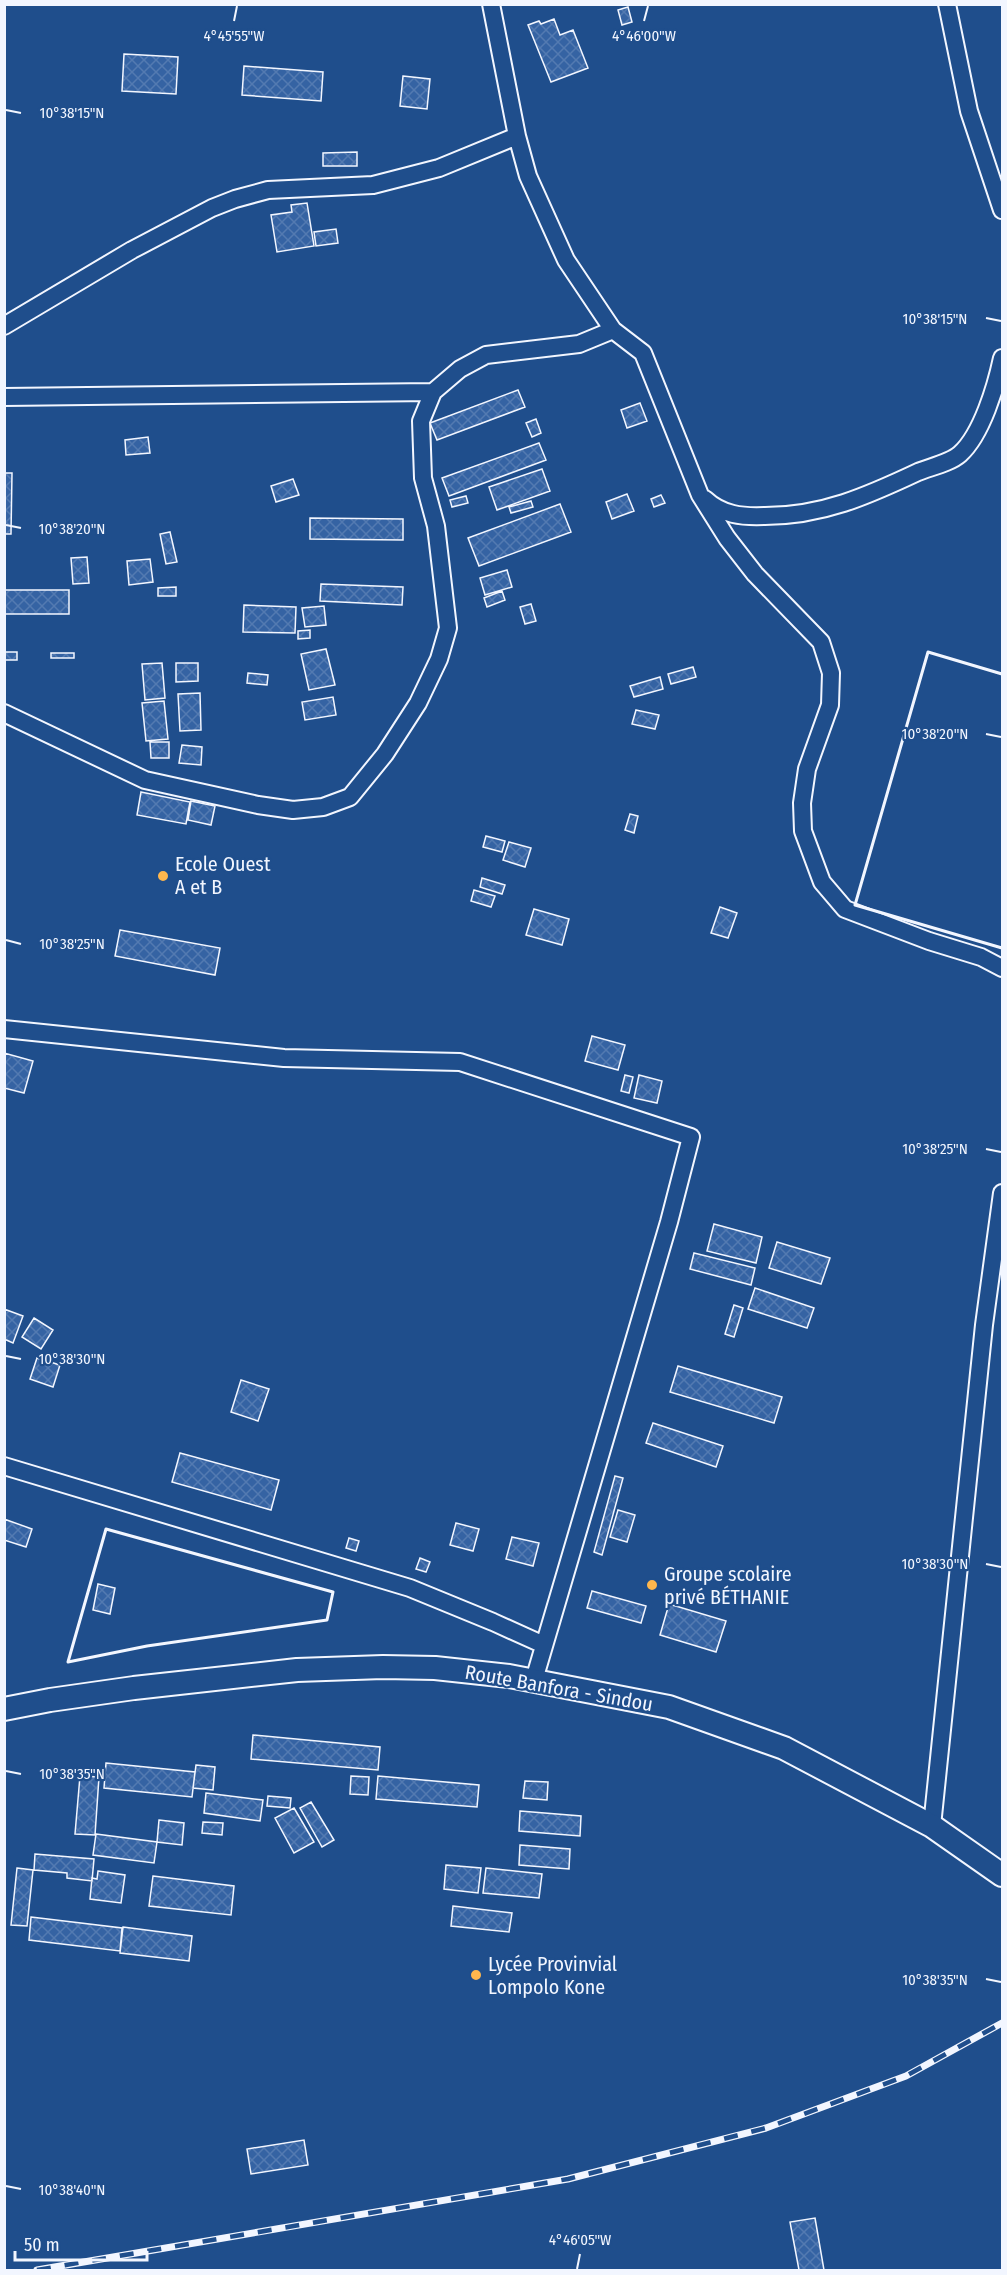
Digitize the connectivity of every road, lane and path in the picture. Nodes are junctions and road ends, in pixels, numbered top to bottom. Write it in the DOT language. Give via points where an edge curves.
graph roads {
  1 [pos="491,4"];
  2 [pos="948,4"];
  3 [pos="517,136"];
  4 [pos="1002,210"];
  5 [pos="4,326"];
  6 [pos="613,330"];
  7 [pos="1002,358"];
  8 [pos="433,392"];
  9 [pos="4,397"];
  10 [pos="700,495"];
  11 [pos="4,713"];
  12 [pos="1002,968"];
  13 [pos="4,1029"];
  14 [pos="1002,1193"];
  15 [pos="4,1466"];
  16 [pos="544,1645"];
  17 [pos="534,1680"];
  18 [pos="4,1709"];
  19 [pos="932,1826"];
  20 [pos="1002,1875"];
  1 -- 3 [label="street"];
  2 -- 4 [label="street" via="969,111"];
  3 -- 5 [label="street" via="439,168 373,185 268,190 235,199 132,250"];
  3 -- 6 [label="street" via="528,176 566,260"];
  6 -- 8 [label="street" via="579,344 486,355 460,369"];
  6 -- 10 [label="street" via="643,353"];
  7 -- 10 [label="street" via="981,419 959,455 827,510 791,516 745,516 716,509"];
  8 -- 9 [label="street"];
  8 -- 11 [label="street" via="421,422 423,478 436,526 448,628 439,659 418,703 386,754 350,797 323,807 293,810 146,780"];
  10 -- 12 [label="street" via="755,574 821,642 831,673 830,705 807,769 801,803 804,831 822,882 844,909"];
  13 -- 16 [label="street" via="284,1058 460,1062 691,1137"];
  14 -- 19 [label="street" via="983,1337"];
  15 -- 16 [label="street" via="410,1588"];
  16 -- 17 [label="street"];
  17 -- 18 [label="main road, Route Banfora - Sindou" via="435,1668 297,1670 123,1690"];
  17 -- 19 [label="main road, Route Banfora - Sindou" via="669,1707 774,1744"];
  19 -- 20 [label="main road, Route Banfora - Sindou"];
}
